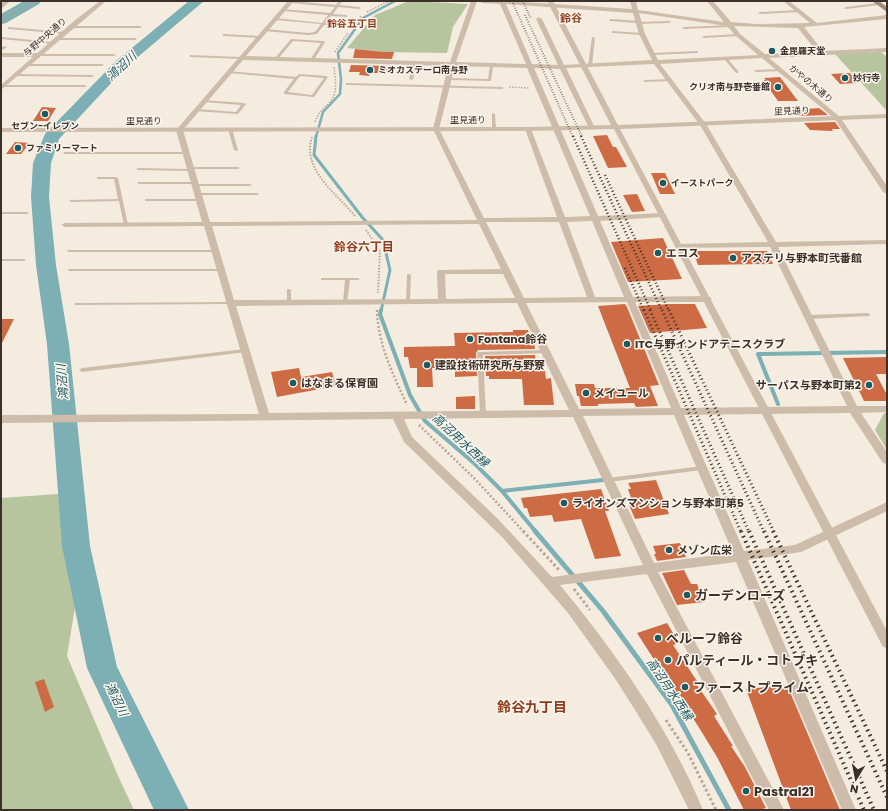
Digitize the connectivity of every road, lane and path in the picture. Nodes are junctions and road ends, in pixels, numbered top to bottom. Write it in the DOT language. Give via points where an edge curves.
graph roads {
  1 [pos="7,1"];
  2 [pos="32,1"];
  3 [pos="39,1"];
  4 [pos="103,1"];
  5 [pos="290,1"];
  6 [pos="341,1"];
  7 [pos="474,1"];
  8 [pos="482,1"];
  9 [pos="633,1"];
  10 [pos="710,1"];
  11 [pos="786,1"];
  12 [pos="502,2"];
  13 [pos="877,2"];
  14 [pos="551,3"];
  15 [pos="337,6"];
  16 [pos="1,7"];
  17 [pos="358,8"];
  18 [pos="846,8"];
  19 [pos="282,10"];
  20 [pos="887,10"];
  21 [pos="635,11"];
  22 [pos="799,11"];
  23 [pos="760,13"];
  24 [pos="330,14"];
  25 [pos="346,16"];
  26 [pos="1,18"];
  27 [pos="887,18"];
  28 [pos="275,19"];
  29 [pos="539,19"];
  30 [pos="611,20"];
  31 [pos="669,22"];
  32 [pos="1,23"];
  33 [pos="323,23"];
  34 [pos="638,23"];
  35 [pos="729,25"];
  36 [pos="816,25"];
  37 [pos="348,26"];
  38 [pos="800,26"];
  39 [pos="71,27"];
  40 [pos="140,27"];
  41 [pos="9,28"];
  42 [pos="684,28"];
  43 [pos="265,30"];
  44 [pos="613,32"];
  45 [pos="64,33"];
  46 [pos="642,34"];
  47 [pos="224,35"];
  48 [pos="738,35"];
  49 [pos="259,37"];
  50 [pos="704,37"];
  51 [pos="1,38"];
  52 [pos="593,38"];
  53 [pos="135,39"];
  54 [pos="54,41"];
  55 [pos="884,50"];
  56 [pos="697,52"];
  57 [pos="652,54"];
  58 [pos="822,54"];
  59 [pos="1,55"];
  60 [pos="38,55"];
  61 [pos="114,55"];
  62 [pos="191,56"];
  63 [pos="887,56"];
  64 [pos="765,57"];
  65 [pos="241,58"];
  66 [pos="276,59"];
  67 [pos="726,59"];
  68 [pos="312,60"];
  69 [pos="336,61"];
  70 [pos="656,62"];
  71 [pos="415,63"];
  72 [pos="452,64"];
  73 [pos="102,65"];
  74 [pos="26,66"];
  75 [pos="491,66"];
  76 [pos="586,66"];
  77 [pos="529,67"];
  78 [pos="562,67"];
  79 [pos="781,70"];
  80 [pos="756,71"];
  81 [pos="229,72"];
  82 [pos="737,72"];
  83 [pos="15,75"];
  84 [pos="92,76"];
  85 [pos="296,78"];
  86 [pos="411,79"];
  87 [pos="449,79"];
  88 [pos="670,80"];
  89 [pos="645,81"];
  90 [pos="347,84"];
  91 [pos="86,86"];
  92 [pos="2,87"];
  93 [pos="447,87"];
  94 [pos="502,88"];
  95 [pos="538,88"];
  96 [pos="204,101"];
  97 [pos="196,110"];
  98 [pos="493,114"];
  99 [pos="886,117"];
  100 [pos="838,118"];
  101 [pos="703,124"];
  102 [pos="615,127"];
  103 [pos="555,128"];
  104 [pos="592,128"];
  105 [pos="230,129"];
  106 [pos="314,129"];
  107 [pos="436,129"];
  108 [pos="494,129"];
  109 [pos="528,129"];
  110 [pos="1,130"];
  111 [pos="179,130"];
  112 [pos="236,150"];
  113 [pos="66,153"];
  114 [pos="185,153"];
  115 [pos="238,168"];
  116 [pos="190,169"];
  117 [pos="138,170"];
  118 [pos="98,178"];
  119 [pos="139,183"];
  120 [pos="195,184"];
  121 [pos="250,185"];
  122 [pos="887,192"];
  123 [pos="257,194"];
  124 [pos="199,197"];
  125 [pos="120,200"];
  126 [pos="147,200"];
  127 [pos="71,201"];
  128 [pos="1,213"];
  129 [pos="27,213"];
  130 [pos="663,215"];
  131 [pos="562,218"];
  132 [pos="595,218"];
  133 [pos="482,221"];
  134 [pos="360,223"];
  135 [pos="207,224"];
  136 [pos="65,225"];
  137 [pos="126,225"];
  138 [pos="887,242"];
  139 [pos="773,244"];
  140 [pos="678,246"];
  141 [pos="69,251"];
  142 [pos="215,251"];
  143 [pos="1,260"];
  144 [pos="24,260"];
  145 [pos="70,270"];
  146 [pos="221,270"];
  147 [pos="506,271"];
  148 [pos="409,275"];
  149 [pos="323,279"];
  150 [pos="348,279"];
  151 [pos="358,279"];
  152 [pos="289,290"];
  153 [pos="708,299"];
  154 [pos="521,300"];
  155 [pos="592,300"];
  156 [pos="630,300"];
  157 [pos="382,301"];
  158 [pos="408,301"];
  159 [pos="442,301"];
  160 [pos="230,302"];
  161 [pos="289,302"];
  162 [pos="345,302"];
  163 [pos="76,304"];
  164 [pos="868,315"];
  165 [pos="808,317"];
  166 [pos="245,352"];
  167 [pos="546,352"];
  168 [pos="82,370"];
  169 [pos="887,408"];
  170 [pos="766,409"];
  171 [pos="853,409"];
  172 [pos="678,411"];
  173 [pos="576,413"];
  174 [pos="483,414"];
  175 [pos="398,415"];
  176 [pos="414,415"];
  177 [pos="265,417"];
  178 [pos="1,419"];
  179 [pos="887,460"];
  180 [pos="702,468"];
  181 [pos="608,480"];
  182 [pos="887,506"];
  183 [pos="828,533"];
  184 [pos="740,556"];
  185 [pos="650,568"];
  186 [pos="548,582"];
  187 [pos="887,643"];
  188 [pos="696,810"];
  189 [pos="777,810"];
  190 [pos="849,810"];
  1 -- 16 [label="street"];
  2 -- 26 [label="path"];
  3 -- 32 [label="path"];
  4 -- 39 [label="street, 与野中央通り"];
  5 -- 15 [label="lane"];
  5 -- 19 [label="street"];
  6 -- 15 [label="lane"];
  7 -- 72 [label="street"];
  8 -- 12 [label="street"];
  9 -- 21 [label="street"];
  10 -- 35 [label="street, かやの木通り"];
  11 -- 22 [label="street"];
  12 -- 14 [label="street"];
  12 -- 77 [label="street"];
  13 -- 18 [label="lane"];
  13 -- 20 [label="main road"];
  14 -- 21 [label="street"];
  14 -- 76 [label="street"];
  15 -- 17 [label="lane"];
  15 -- 24 [label="lane"];
  19 -- 24 [label="lane"];
  19 -- 28 [label="street"];
  21 -- 34 [label="street"];
  21 -- 35 [label="street"];
  22 -- 23 [label="lane"];
  22 -- 36 [label="street"];
  24 -- 25 [label="lane"];
  24 -- 33 [label="lane"];
  27 -- 36 [label="street"];
  28 -- 33 [label="lane"];
  28 -- 43 [label="street"];
  29 -- 78 [label="street"];
  30 -- 34 [label="lane"];
  31 -- 34 [label="lane"];
  33 -- 37 [label="lane"];
  33 -- 43 [label="lane" via="316,33 308,34"];
  34 -- 46 [label="street"];
  35 -- 38 [label="street"];
  35 -- 42 [label="lane"];
  35 -- 48 [label="street, かやの木通り"];
  36 -- 38 [label="street"];
  38 -- 58 [label="street"];
  39 -- 40 [label="lane"];
  39 -- 45 [label="street, 与野中央通り"];
  41 -- 45 [label="lane"];
  43 -- 49 [label="street"];
  44 -- 46 [label="lane"];
  45 -- 54 [label="street, 与野中央通り"];
  46 -- 57 [label="street"];
  47 -- 49 [label="lane"];
  48 -- 50 [label="lane"];
  48 -- 64 [label="street, かやの木通り"];
  49 -- 65 [label="street"];
  51 -- 54 [label="lane"];
  52 -- 76 [label="lane"];
  53 -- 54 [label="lane"];
  54 -- 60 [label="street, 与野中央通り"];
  55 -- 58 [label="street"];
  55 -- 63 [label="street"];
  56 -- 57 [label="lane"];
  57 -- 70 [label="street"];
  58 -- 64 [label="street"];
  59 -- 60 [label="street"];
  60 -- 61 [label="lane"];
  60 -- 74 [label="street, 与野中央通り"];
  62 -- 65 [label="lane"];
  64 -- 67 [label="street"];
  64 -- 79 [label="street, かやの木通り"];
  65 -- 66 [label="street"];
  65 -- 81 [label="street"];
  66 -- 68 [label="street"];
  66 -- 68 [label="lane" via="292,40 323,42"];
  67 -- 70 [label="street"];
  67 -- 82 [label="lane"];
  68 -- 69 [label="street"];
  69 -- 71 [label="street"];
  69 -- 106 [label="path" via="336,90 332,100 318,112"];
  70 -- 76 [label="street"];
  70 -- 88 [label="street"];
  71 -- 72 [label="street"];
  71 -- 86 [label="lane"];
  72 -- 75 [label="street"];
  72 -- 87 [label="street"];
  73 -- 74 [label="lane"];
  74 -- 83 [label="street, 与野中央通り"];
  75 -- 77 [label="street"];
  75 -- 87 [label="lane" via="490,80"];
  76 -- 78 [label="street"];
  76 -- 102 [label="street"];
  77 -- 78 [label="street"];
  77 -- 95 [label="street"];
  78 -- 104 [label="street"];
  79 -- 80 [label="lane"];
  79 -- 100 [label="street, かやの木通り"];
  81 -- 85 [label="lane"];
  81 -- 96 [label="street"];
  83 -- 84 [label="lane"];
  83 -- 92 [label="street, 与野中央通り"];
  85 -- 85 [label="lane" via="299,75 326,77 313,96 285,93"];
  87 -- 93 [label="street"];
  88 -- 89 [label="lane"];
  88 -- 101 [label="street"];
  90 -- 93 [label="lane"];
  91 -- 92 [label="lane"];
  93 -- 94 [label="lane"];
  93 -- 107 [label="street"];
  94 -- 95 [label="path"];
  95 -- 103 [label="street"];
  96 -- 97 [label="street"];
  96 -- 97 [label="lane" via="244,104 237,114"];
  97 -- 111 [label="street"];
  98 -- 108 [label="lane"];
  99 -- 100 [label="street, 里見通り"];
  100 -- 101 [label="street, 里見通り"];
  100 -- 122 [label="street, かやの木通り"];
  101 -- 102 [label="street, 里見通り"];
  101 -- 139 [label="street"];
  102 -- 104 [label="street, 里見通り"];
  102 -- 130 [label="street"];
  103 -- 104 [label="street, 里見通り"];
  103 -- 109 [label="street, 里見通り"];
  103 -- 132 [label="street"];
  105 -- 106 [label="street, 里見通り"];
  105 -- 111 [label="street, 里見通り"];
  105 -- 112 [label="lane"];
  106 -- 107 [label="street, 里見通り"];
  106 -- 134 [label="path" via="308,148 316,170 323,182"];
  107 -- 108 [label="street, 里見通り"];
  107 -- 133 [label="street"];
  108 -- 109 [label="street, 里見通り"];
  109 -- 131 [label="street"];
  110 -- 111 [label="street, 里見通り"];
  111 -- 114 [label="street"];
  113 -- 114 [label="lane"];
  114 -- 116 [label="street"];
  115 -- 116 [label="lane"];
  116 -- 117 [label="lane"];
  116 -- 120 [label="street"];
  118 -- 125 [label="lane" via="116,178"];
  119 -- 120 [label="lane"];
  120 -- 121 [label="lane"];
  120 -- 124 [label="street"];
  123 -- 124 [label="lane"];
  124 -- 126 [label="lane"];
  124 -- 135 [label="street"];
  125 -- 127 [label="lane"];
  125 -- 137 [label="lane"];
  128 -- 129 [label="lane"];
  130 -- 132 [label="street"];
  130 -- 140 [label="street"];
  131 -- 132 [label="street"];
  131 -- 133 [label="street"];
  131 -- 155 [label="street"];
  132 -- 156 [label="street"];
  133 -- 134 [label="street"];
  133 -- 147 [label="street"];
  134 -- 135 [label="street"];
  134 -- 157 [label="path" via="380,251"];
  135 -- 137 [label="street"];
  135 -- 142 [label="street"];
  136 -- 137 [label="street"];
  138 -- 139 [label="street"];
  139 -- 140 [label="street"];
  139 -- 165 [label="street"];
  140 -- 153 [label="street"];
  141 -- 142 [label="lane"];
  142 -- 146 [label="street"];
  143 -- 144 [label="lane"];
  145 -- 146 [label="lane"];
  146 -- 160 [label="street"];
  147 -- 154 [label="street"];
  147 -- 159 [label="street" via="441,272"];
  148 -- 158 [label="lane"];
  149 -- 150 [label="lane"];
  150 -- 151 [label="lane"];
  150 -- 162 [label="lane"];
  152 -- 161 [label="lane"];
  153 -- 156 [label="street"];
  153 -- 170 [label="street"];
  154 -- 155 [label="street"];
  154 -- 159 [label="street"];
  154 -- 167 [label="street"];
  155 -- 156 [label="street"];
  156 -- 172 [label="street"];
  157 -- 158 [label="street"];
  157 -- 162 [label="street"];
  157 -- 176 [label="path" via="378,331 383,348"];
  158 -- 159 [label="street"];
  160 -- 161 [label="street"];
  160 -- 163 [label="lane"];
  160 -- 166 [label="street"];
  161 -- 162 [label="street"];
  164 -- 165 [label="lane"];
  165 -- 171 [label="street"];
  166 -- 168 [label="lane"];
  166 -- 177 [label="street"];
  167 -- 173 [label="street"];
  167 -- 174 [label="lane" via="480,353"];
  169 -- 171 [label="street"];
  170 -- 171 [label="street"];
  170 -- 172 [label="street"];
  170 -- 183 [label="street"];
  171 -- 179 [label="street"];
  172 -- 173 [label="street"];
  172 -- 180 [label="street"];
  173 -- 174 [label="street"];
  173 -- 181 [label="street"];
  174 -- 176 [label="street"];
  175 -- 176 [label="street"];
  175 -- 177 [label="street"];
  175 -- 186 [label="street" via="408,439 520,548"];
  177 -- 178 [label="street"];
  180 -- 181 [label="lane"];
  180 -- 184 [label="street"];
  181 -- 185 [label="street"];
  182 -- 183 [label="street"];
  183 -- 184 [label="street" via="797,549"];
  183 -- 187 [label="street"];
  184 -- 185 [label="street"];
  184 -- 190 [label="street"];
  185 -- 186 [label="street"];
  185 -- 189 [label="street"];
  186 -- 188 [label="street" via="614,666 640,706 663,743"];
}
